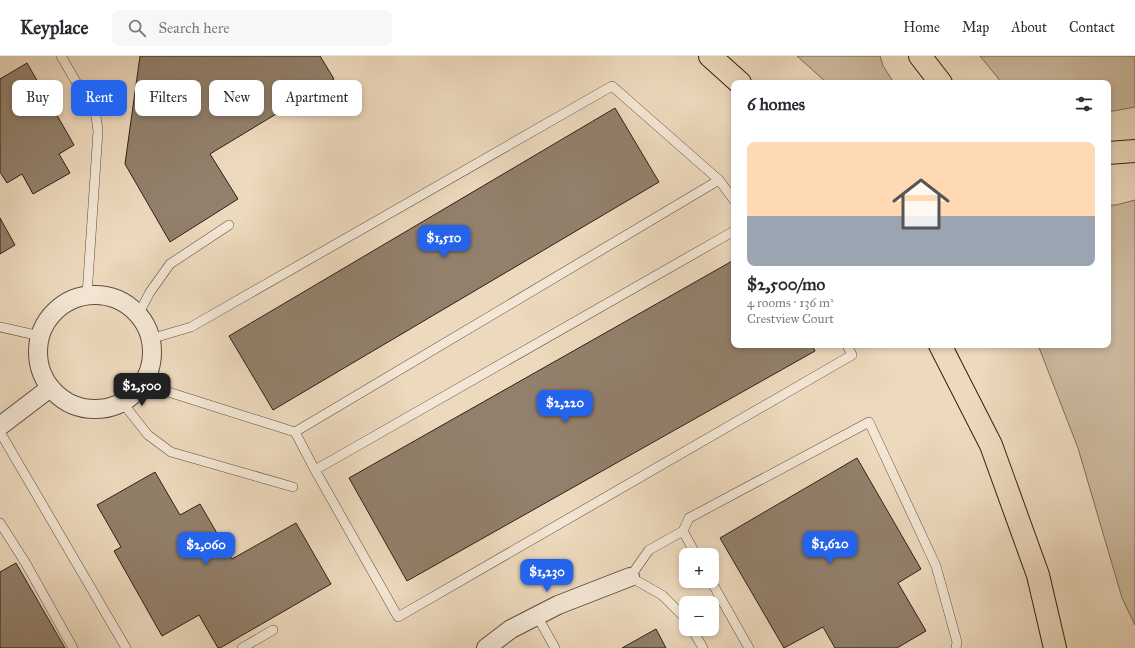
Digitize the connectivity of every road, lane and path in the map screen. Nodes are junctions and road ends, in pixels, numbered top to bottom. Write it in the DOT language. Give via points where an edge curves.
graph roads {
  1 [pos="62,56"];
  2 [pos="710,56"];
  3 [pos="920,56"];
  4 [pos="737,80"];
  5 [pos="939,80"];
  6 [pos="1135,151"];
  7 [pos="1111,153"];
  8 [pos="719,180"];
  9 [pos="731,196"];
  10 [pos="229,224"];
  11 [pos="731,233"];
  12 [pos="87,295"];
  13 [pos="138,315"];
  14 [pos="0,327"];
  15 [pos="40,336"];
  16 [pos="150,339"];
  17 [pos="848,348"];
  18 [pos="942,348"];
  19 [pos="143,384"];
  20 [pos="50,388"];
  21 [pos="122,402"];
  22 [pos="0,426"];
  23 [pos="0,432"];
  24 [pos="295,432"];
  25 [pos="315,470"];
  26 [pos="293,487"];
  27 [pos="0,523"];
  28 [pos="683,531"];
  29 [pos="692,548"];
  30 [pos="630,577"];
  31 [pos="715,588"];
  32 [pos="679,612"];
  33 [pos="536,616"];
  34 [pos="273,630"];
  35 [pos="696,636"];
  36 [pos="73,648"];
  37 [pos="126,648"];
  38 [pos="242,648"];
  39 [pos="486,648"];
  40 [pos="555,648"];
  41 [pos="703,648"];
  42 [pos="749,648"];
  43 [pos="956,648"];
  44 [pos="1055,648"];
  1 -- 12 [label="lane" via="96,116 98,131"];
  2 -- 4 [label="highway"];
  3 -- 5 [label="highway"];
  6 -- 7 [label="highway"];
  8 -- 9 [label="lane"];
  8 -- 16 [label="lane" via="612,86 191,327"];
  8 -- 24 [label="lane"];
  10 -- 13 [label="lane" via="170,264 150,292"];
  11 -- 25 [label="lane"];
  12 -- 13 [label="street" via="106,296 124,303"];
  12 -- 15 [label="street" via="58,308 47,321"];
  13 -- 16 [label="street" via="146,326"];
  14 -- 15 [label="lane"];
  15 -- 20 [label="street" via="38,354 41,372"];
  16 -- 19 [label="street" via="152,356"];
  17 -- 25 [label="lane" via="852,355 398,617"];
  18 -- 44 [label="highway" via="991,445 1038,575"];
  19 -- 21 [label="street"];
  19 -- 24 [label="lane"];
  20 -- 21 [label="street" via="65,401 84,408 104,409"];
  20 -- 22 [label="street"];
  21 -- 26 [label="lane" via="148,435 171,452"];
  23 -- 37 [label="lane"];
  24 -- 25 [label="lane"];
  27 -- 36 [label="lane"];
  28 -- 29 [label="lane"];
  28 -- 30 [label="lane" via="649,550"];
  28 -- 43 [label="lane" via="689,518 869,422 936,566 957,642"];
  30 -- 32 [label="lane" via="662,595"];
  30 -- 33 [label="street"];
  31 -- 42 [label="lane"];
  33 -- 39 [label="street" via="511,629"];
  33 -- 40 [label="lane"];
  34 -- 38 [label="lane"];
  35 -- 41 [label="lane"];
}
